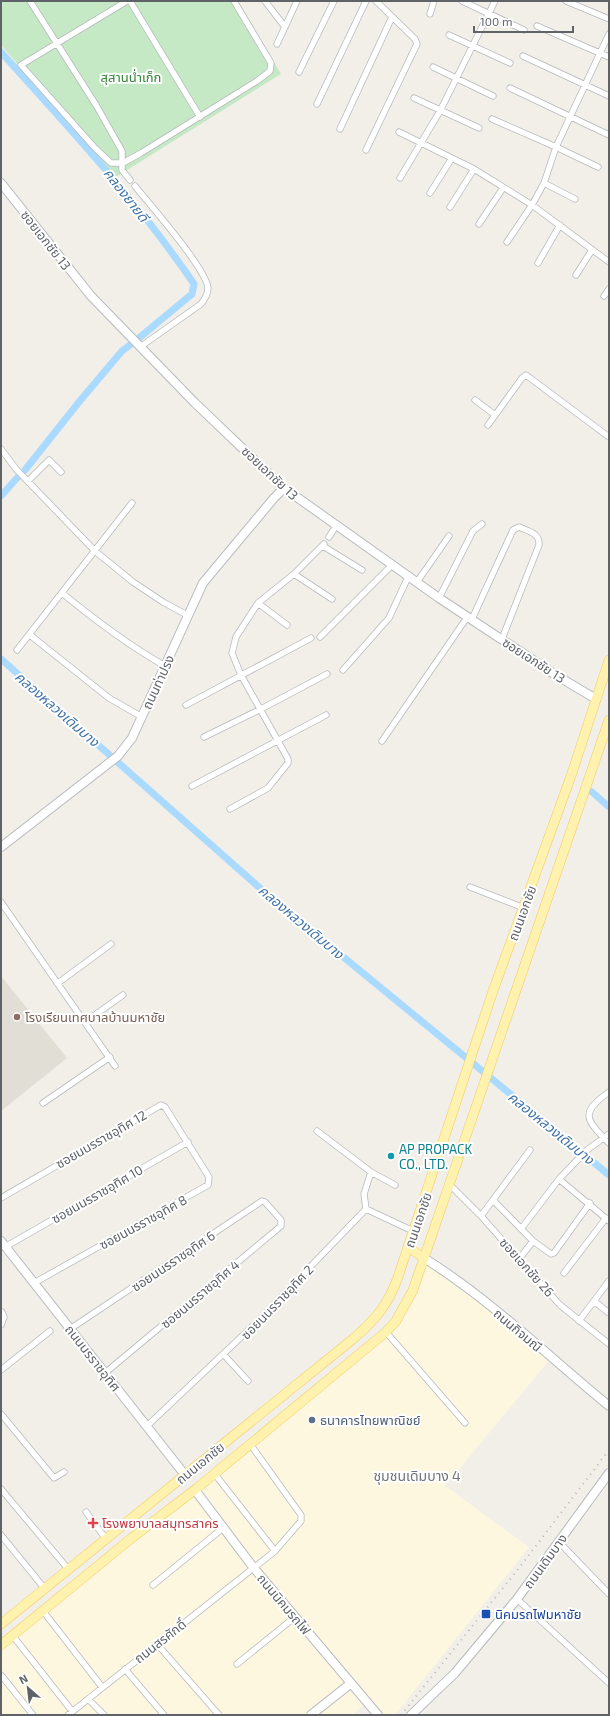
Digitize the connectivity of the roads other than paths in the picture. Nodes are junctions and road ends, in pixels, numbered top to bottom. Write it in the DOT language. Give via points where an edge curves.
graph roads {
  1 [pos="30,1"];
  2 [pos="129,1"];
  3 [pos="234,1"];
  4 [pos="265,1"];
  5 [pos="297,1"];
  6 [pos="334,1"];
  7 [pos="366,1"];
  8 [pos="434,1"];
  9 [pos="462,1"];
  10 [pos="495,1"];
  11 [pos="566,1"];
  12 [pos="380,2"];
  13 [pos="489,13"];
  14 [pos="430,14"];
  15 [pos="392,17"];
  16 [pos="609,19"];
  17 [pos="537,26"];
  18 [pos="285,27"];
  19 [pos="524,30"];
  20 [pos="609,34"];
  21 [pos="449,35"];
  22 [pos="56,44"];
  23 [pos="277,44"];
  24 [pos="474,45"];
  25 [pos="600,53"];
  26 [pos="523,56"];
  27 [pos="609,58"];
  28 [pos="510,63"];
  29 [pos="433,67"];
  30 [pos="299,72"];
  31 [pos="455,78"];
  32 [pos="586,84"];
  33 [pos="510,88"];
  34 [pos="493,96"];
  35 [pos="609,96"];
  36 [pos="414,98"];
  37 [pos="317,104"];
  38 [pos="440,110"];
  39 [pos="571,116"];
  40 [pos="200,117"];
  41 [pos="492,119"];
  42 [pos="479,128"];
  43 [pos="340,129"];
  44 [pos="399,132"];
  45 [pos="609,135"];
  46 [pos="422,143"];
  47 [pos="556,147"];
  48 [pos="366,150"];
  49 [pos="452,158"];
  50 [pos="123,163"];
  51 [pos="598,167"];
  52 [pos="474,169"];
  53 [pos="400,178"];
  54 [pos="130,180"];
  55 [pos="1,183"];
  56 [pos="544,183"];
  57 [pos="135,186"];
  58 [pos="503,188"];
  59 [pos="430,193"];
  60 [pos="574,199"];
  61 [pos="532,205"];
  62 [pos="450,207"];
  63 [pos="479,224"];
  64 [pos="560,225"];
  65 [pos="507,242"];
  66 [pos="592,250"];
  67 [pos="609,262"];
  68 [pos="538,263"];
  69 [pos="576,275"];
  70 [pos="609,288"];
  71 [pos="604,296"];
  72 [pos="140,347"];
  73 [pos="475,400"];
  74 [pos="495,415"];
  75 [pos="488,425"];
  76 [pos="609,437"];
  77 [pos="1,449"];
  78 [pos="62,472"];
  79 [pos="28,481"];
  80 [pos="284,488"];
  81 [pos="132,503"];
  82 [pos="482,524"];
  83 [pos="336,526"];
  84 [pos="449,536"];
  85 [pos="329,538"];
  86 [pos="95,551"];
  87 [pos="392,565"];
  88 [pos="362,570"];
  89 [pos="294,574"];
  90 [pos="409,575"];
  91 [pos="417,582"];
  92 [pos="62,593"];
  93 [pos="439,598"];
  94 [pos="332,599"];
  95 [pos="258,603"];
  96 [pos="189,616"];
  97 [pos="470,618"];
  98 [pos="287,624"];
  99 [pos="30,635"];
  100 [pos="320,637"];
  101 [pos="312,638"];
  102 [pos="502,639"];
  103 [pos="17,650"];
  104 [pos="609,660"];
  105 [pos="165,666"];
  106 [pos="343,670"];
  107 [pos="328,674"];
  108 [pos="241,675"];
  109 [pos="596,699"];
  110 [pos="186,705"];
  111 [pos="261,710"];
  112 [pos="326,716"];
  113 [pos="142,717"];
  114 [pos="609,720"];
  115 [pos="204,736"];
  116 [pos="277,741"];
  117 [pos="382,741"];
  118 [pos="192,786"];
  119 [pos="230,808"];
  120 [pos="1,847"];
  121 [pos="470,887"];
  122 [pos="1,902"];
  123 [pos="524,908"];
  124 [pos="111,944"];
  125 [pos="58,983"];
  126 [pos="123,995"];
  127 [pos="85,1022"];
  128 [pos="110,1057"];
  129 [pos="115,1066"];
  130 [pos="609,1092"];
  131 [pos="43,1103"];
  132 [pos="317,1131"];
  133 [pos="607,1136"];
  134 [pos="188,1142"];
  135 [pos="609,1143"];
  136 [pos="530,1150"];
  137 [pos="371,1172"];
  138 [pos="559,1179"];
  139 [pos="395,1185"];
  140 [pos="450,1185"];
  141 [pos="1,1198"];
  142 [pos="493,1200"];
  143 [pos="590,1203"];
  144 [pos="366,1209"];
  145 [pos="273,1211"];
  146 [pos="481,1216"];
  147 [pos="607,1220"];
  148 [pos="521,1229"];
  149 [pos="413,1231"];
  150 [pos="533,1241"];
  151 [pos="3,1244"];
  152 [pos="408,1247"];
  153 [pos="424,1258"];
  154 [pos="519,1259"];
  155 [pos="564,1273"];
  156 [pos="609,1280"];
  157 [pos="34,1283"];
  158 [pos="594,1301"];
  159 [pos="2,1312"];
  160 [pos="609,1313"];
  161 [pos="579,1322"];
  162 [pos="1,1325"];
  163 [pos="70,1329"];
  164 [pos="50,1331"];
  165 [pos="386,1332"];
  166 [pos="609,1344"];
  167 [pos="224,1355"];
  168 [pos="1,1370"];
  169 [pos="105,1373"];
  170 [pos="248,1381"];
  171 [pos="609,1406"];
  172 [pos="1,1414"];
  173 [pos="465,1423"];
  174 [pos="147,1426"];
  175 [pos="250,1444"];
  176 [pos="64,1472"];
  177 [pos="214,1473"];
  178 [pos="609,1473"];
  179 [pos="185,1475"];
  180 [pos="1,1489"];
  181 [pos="196,1489"];
  182 [pos="86,1512"];
  183 [pos="223,1528"];
  184 [pos="1,1535"];
  185 [pos="106,1539"];
  186 [pos="559,1542"];
  187 [pos="275,1551"];
  188 [pos="253,1567"];
  189 [pos="69,1570"];
  190 [pos="153,1586"];
  191 [pos="45,1589"];
  192 [pos="609,1594"];
  193 [pos="517,1599"];
  194 [pos="43,1611"];
  195 [pos="295,1617"];
  196 [pos="1,1624"];
  197 [pos="13,1636"];
  198 [pos="157,1644"];
  199 [pos="1,1645"];
  200 [pos="237,1664"];
  201 [pos="125,1669"];
  202 [pos="1,1675"];
  203 [pos="609,1683"];
  204 [pos="350,1684"];
  205 [pos="102,1688"];
  206 [pos="88,1699"];
  207 [pos="70,1713"];
  208 [pos="32,1715"];
  209 [pos="104,1715"];
  210 [pos="164,1715"];
  211 [pos="219,1715"];
  212 [pos="311,1715"];
  213 [pos="378,1715"];
  214 [pos="411,1715"];
  1 -- 22 [label="street"];
  2 -- 22 [label="street"];
  2 -- 40 [label="street"];
  3 -- 40 [label="street" via="271,63 270,71"];
  4 -- 18 [label="street"];
  5 -- 18 [label="street"];
  6 -- 30 [label="street"];
  7 -- 37 [label="street"];
  8 -- 14 [label="street"];
  9 -- 13 [label="street"];
  10 -- 13 [label="street"];
  11 -- 16 [label="street"];
  12 -- 15 [label="street"];
  13 -- 19 [label="street"];
  13 -- 24 [label="street"];
  15 -- 43 [label="street"];
  15 -- 48 [label="street" via="415,38 417,44"];
  17 -- 25 [label="street"];
  18 -- 23 [label="street"];
  20 -- 25 [label="street"];
  21 -- 24 [label="street"];
  22 -- 50 [label="street" via="122,151"];
  22 -- 50 [label="street" via="21,65 104,158 110,163"];
  24 -- 28 [label="street"];
  24 -- 31 [label="street"];
  25 -- 27 [label="street"];
  25 -- 32 [label="street"];
  26 -- 32 [label="street"];
  29 -- 31 [label="street"];
  31 -- 34 [label="street"];
  31 -- 38 [label="street"];
  32 -- 35 [label="street"];
  32 -- 39 [label="street"];
  33 -- 39 [label="street"];
  36 -- 38 [label="street"];
  38 -- 42 [label="street"];
  38 -- 46 [label="street"];
  39 -- 45 [label="street"];
  39 -- 47 [label="street"];
  40 -- 50 [label="street"];
  41 -- 47 [label="street"];
  44 -- 46 [label="street"];
  46 -- 49 [label="street"];
  46 -- 53 [label="street"];
  47 -- 51 [label="street"];
  47 -- 56 [label="street"];
  49 -- 52 [label="street"];
  49 -- 59 [label="street"];
  50 -- 54 [label="street" via="122,170"];
  52 -- 58 [label="street"];
  52 -- 62 [label="street"];
  55 -- 72 [label="street, ซอยเอกชัย 13" via="91,296"];
  56 -- 60 [label="street"];
  56 -- 61 [label="street"];
  57 -- 72 [label="street" via="192,258 208,288 207,296 201,304"];
  58 -- 61 [label="street"];
  58 -- 63 [label="street"];
  61 -- 64 [label="street"];
  61 -- 65 [label="street"];
  64 -- 66 [label="street"];
  64 -- 68 [label="street"];
  66 -- 67 [label="street"];
  66 -- 69 [label="street"];
  70 -- 71 [label="street"];
  72 -- 80 [label="street, ซอยเอกชัย 13" via="195,404"];
  73 -- 74 [label="street"];
  74 -- 75 [label="street"];
  74 -- 76 [label="street" via="526,375"];
  77 -- 79 [label="street"];
  78 -- 79 [label="street" via="49,460"];
  79 -- 86 [label="street"];
  80 -- 83 [label="street, ซอยเอกชัย 13"];
  80 -- 96 [label="street, ถนนท่าปรง" via="203,583"];
  81 -- 86 [label="street"];
  82 -- 93 [label="street" via="473,531"];
  83 -- 85 [label="street"];
  83 -- 87 [label="street, ซอยเอกชัย 13"];
  84 -- 91 [label="street"];
  86 -- 92 [label="street"];
  86 -- 96 [label="street" via="133,582"];
  87 -- 90 [label="street, ซอยเอกชัย 13"];
  87 -- 100 [label="street"];
  88 -- 89 [label="street" via="324,545"];
  89 -- 94 [label="street"];
  89 -- 95 [label="street"];
  90 -- 91 [label="street, ซอยเอกชัย 13"];
  90 -- 106 [label="street" via="389,618"];
  91 -- 93 [label="street, ซอยเอกชัย 13"];
  92 -- 99 [label="street"];
  92 -- 105 [label="street" via="112,633"];
  93 -- 97 [label="street, ซอยเอกชัย 13"];
  95 -- 98 [label="street"];
  95 -- 108 [label="street" via="238,632 232,648"];
  96 -- 105 [label="street, ถนนท่าปรง"];
  97 -- 102 [label="street, ซอยเอกชัย 13"];
  97 -- 102 [label="street" via="513,530 519,527 538,535 539,544"];
  97 -- 117 [label="street"];
  99 -- 103 [label="street"];
  99 -- 113 [label="street" via="109,698"];
  101 -- 108 [label="street"];
  102 -- 109 [label="street, ซอยเอกชัย 13"];
  104 -- 109 [label="main road, ถนนเอกชัย"];
  105 -- 113 [label="street, ถนนท่าปรง"];
  107 -- 111 [label="street"];
  108 -- 110 [label="street"];
  108 -- 111 [label="street"];
  109 -- 123 [label="main road, ถนนเอกชัย"];
  111 -- 115 [label="street"];
  111 -- 116 [label="street"];
  112 -- 116 [label="street"];
  113 -- 120 [label="street, ถนนท่าปรง" via="132,738 118,756"];
  114 -- 140 [label="main road, ถนนเอกชัย"];
  116 -- 118 [label="street"];
  116 -- 119 [label="street" via="288,759 287,765 268,788"];
  121 -- 123 [label="street"];
  122 -- 125 [label="street"];
  123 -- 149 [label="main road, ถนนเอกชัย" via="472,1053"];
  124 -- 125 [label="street"];
  125 -- 127 [label="street"];
  126 -- 127 [label="street"];
  127 -- 128 [label="street"];
  128 -- 129 [label="street"];
  128 -- 131 [label="street"];
  130 -- 133 [label="street" via="590,1110 588,1116"];
  132 -- 137 [label="street"];
  133 -- 135 [label="street"];
  133 -- 138 [label="street" via="587,1150"];
  134 -- 141 [label="street, ซอยนนรราชอุทิศ 12" via="165,1107 161,1105"];
  134 -- 151 [label="street, ซอยนนรราชอุทิศ 10"];
  134 -- 157 [label="street, ซอยนนรราชอุทิศ 8" via="209,1177 208,1185"];
  136 -- 142 [label="street"];
  137 -- 139 [label="street"];
  137 -- 144 [label="street" via="364,1194"];
  138 -- 143 [label="street"];
  138 -- 148 [label="street"];
  140 -- 146 [label="street, ซอยเอกชัย 26"];
  140 -- 153 [label="main road, ถนนเอกชัย"];
  142 -- 146 [label="street"];
  142 -- 148 [label="street"];
  143 -- 147 [label="street"];
  143 -- 150 [label="street" via="554,1253 551,1254"];
  144 -- 149 [label="street"];
  144 -- 167 [label="street, ซอยนนรราชอุทิศ 2"];
  145 -- 163 [label="street, ซอยนนรราชอุทิศ 6" via="262,1201"];
  145 -- 169 [label="street, ซอยนนรราชอุทิศ 4" via="281,1220 281,1226"];
  146 -- 154 [label="street, ซอยเอกชัย 26"];
  147 -- 155 [label="street"];
  148 -- 150 [label="street"];
  149 -- 152 [label="main road, ถนนเอกชัย"];
  150 -- 154 [label="street"];
  151 -- 157 [label="street, ถนนนรราชอุทิศ"];
  152 -- 153 [label="main road"];
  152 -- 179 [label="main road, ถนนเอกชัย" via="391,1295 382,1311 369,1325"];
  153 -- 165 [label="main road, ถนนเอกชัย" via="406,1305"];
  153 -- 171 [label="street, ถนนกิจมณี" via="444,1270 510,1321"];
  154 -- 161 [label="street, ซอยเอกชัย 26" via="560,1305"];
  156 -- 158 [label="street"];
  157 -- 163 [label="street, ถนนนรราชอุทิศ"];
  158 -- 160 [label="street"];
  158 -- 161 [label="street"];
  159 -- 162 [label="street" via="4,1317"];
  161 -- 166 [label="street, ซอยเอกชัย 26"];
  163 -- 169 [label="street, ถนนนรราชอุทิศ"];
  164 -- 168 [label="street"];
  165 -- 173 [label="street"];
  165 -- 175 [label="main road, ถนนเอกชัย"];
  167 -- 170 [label="street"];
  167 -- 174 [label="street, ซอยนนรราชอุทิศ 2"];
  169 -- 174 [label="street, ถนนนรราชอุทิศ"];
  172 -- 176 [label="street" via="54,1478"];
  174 -- 179 [label="street, ถนนนรราชอุทิศ"];
  175 -- 177 [label="main road, ถนนเอกชัย"];
  175 -- 187 [label="street, ถนนสรศักดิ์" via="301,1517 301,1521"];
  177 -- 181 [label="main road, ถนนเอกชัย"];
  177 -- 187 [label="street"];
  178 -- 186 [label="street, ถนนเดิมบาง"];
  179 -- 181 [label="main road"];
  179 -- 185 [label="main road, ถนนเอกชัย"];
  180 -- 189 [label="street"];
  181 -- 183 [label="street, ถนนนิคมรถไฟ"];
  181 -- 194 [label="main road, ถนนเอกชัย"];
  182 -- 185 [label="street"];
  183 -- 188 [label="street, ถนนนิคมรถไฟ"];
  183 -- 190 [label="street"];
  184 -- 191 [label="street"];
  185 -- 189 [label="main road, ถนนเอกชัย"];
  186 -- 192 [label="street"];
  186 -- 193 [label="street, ถนนเดิมบาง"];
  187 -- 188 [label="street, ถนนสรศักดิ์"];
  188 -- 195 [label="street, ถนนนิคมรถไฟ"];
  188 -- 198 [label="street, ถนนสรศักดิ์"];
  189 -- 191 [label="main road, ถนนเอกชัย"];
  191 -- 196 [label="main road, ถนนเอกชัย"];
  193 -- 203 [label="street"];
  193 -- 214 [label="street, ถนนเดิมบาง" via="455,1673"];
  194 -- 197 [label="main road, ถนนเอกชัย"];
  194 -- 205 [label="street"];
  195 -- 200 [label="street"];
  195 -- 204 [label="street, ถนนนิคมรถไฟ"];
  197 -- 199 [label="main road, ถนนเอกชัย"];
  197 -- 207 [label="street"];
  198 -- 201 [label="street, ถนนสรศักดิ์"];
  198 -- 211 [label="street"];
  201 -- 205 [label="street, ถนนสรศักดิ์"];
  201 -- 210 [label="street"];
  202 -- 208 [label="street"];
  204 -- 212 [label="street"];
  204 -- 213 [label="street, ถนนนิคมรถไฟ"];
  205 -- 206 [label="street, ถนนสรศักดิ์"];
  206 -- 207 [label="street, ถนนสรศักดิ์"];
  206 -- 209 [label="street"];
}
